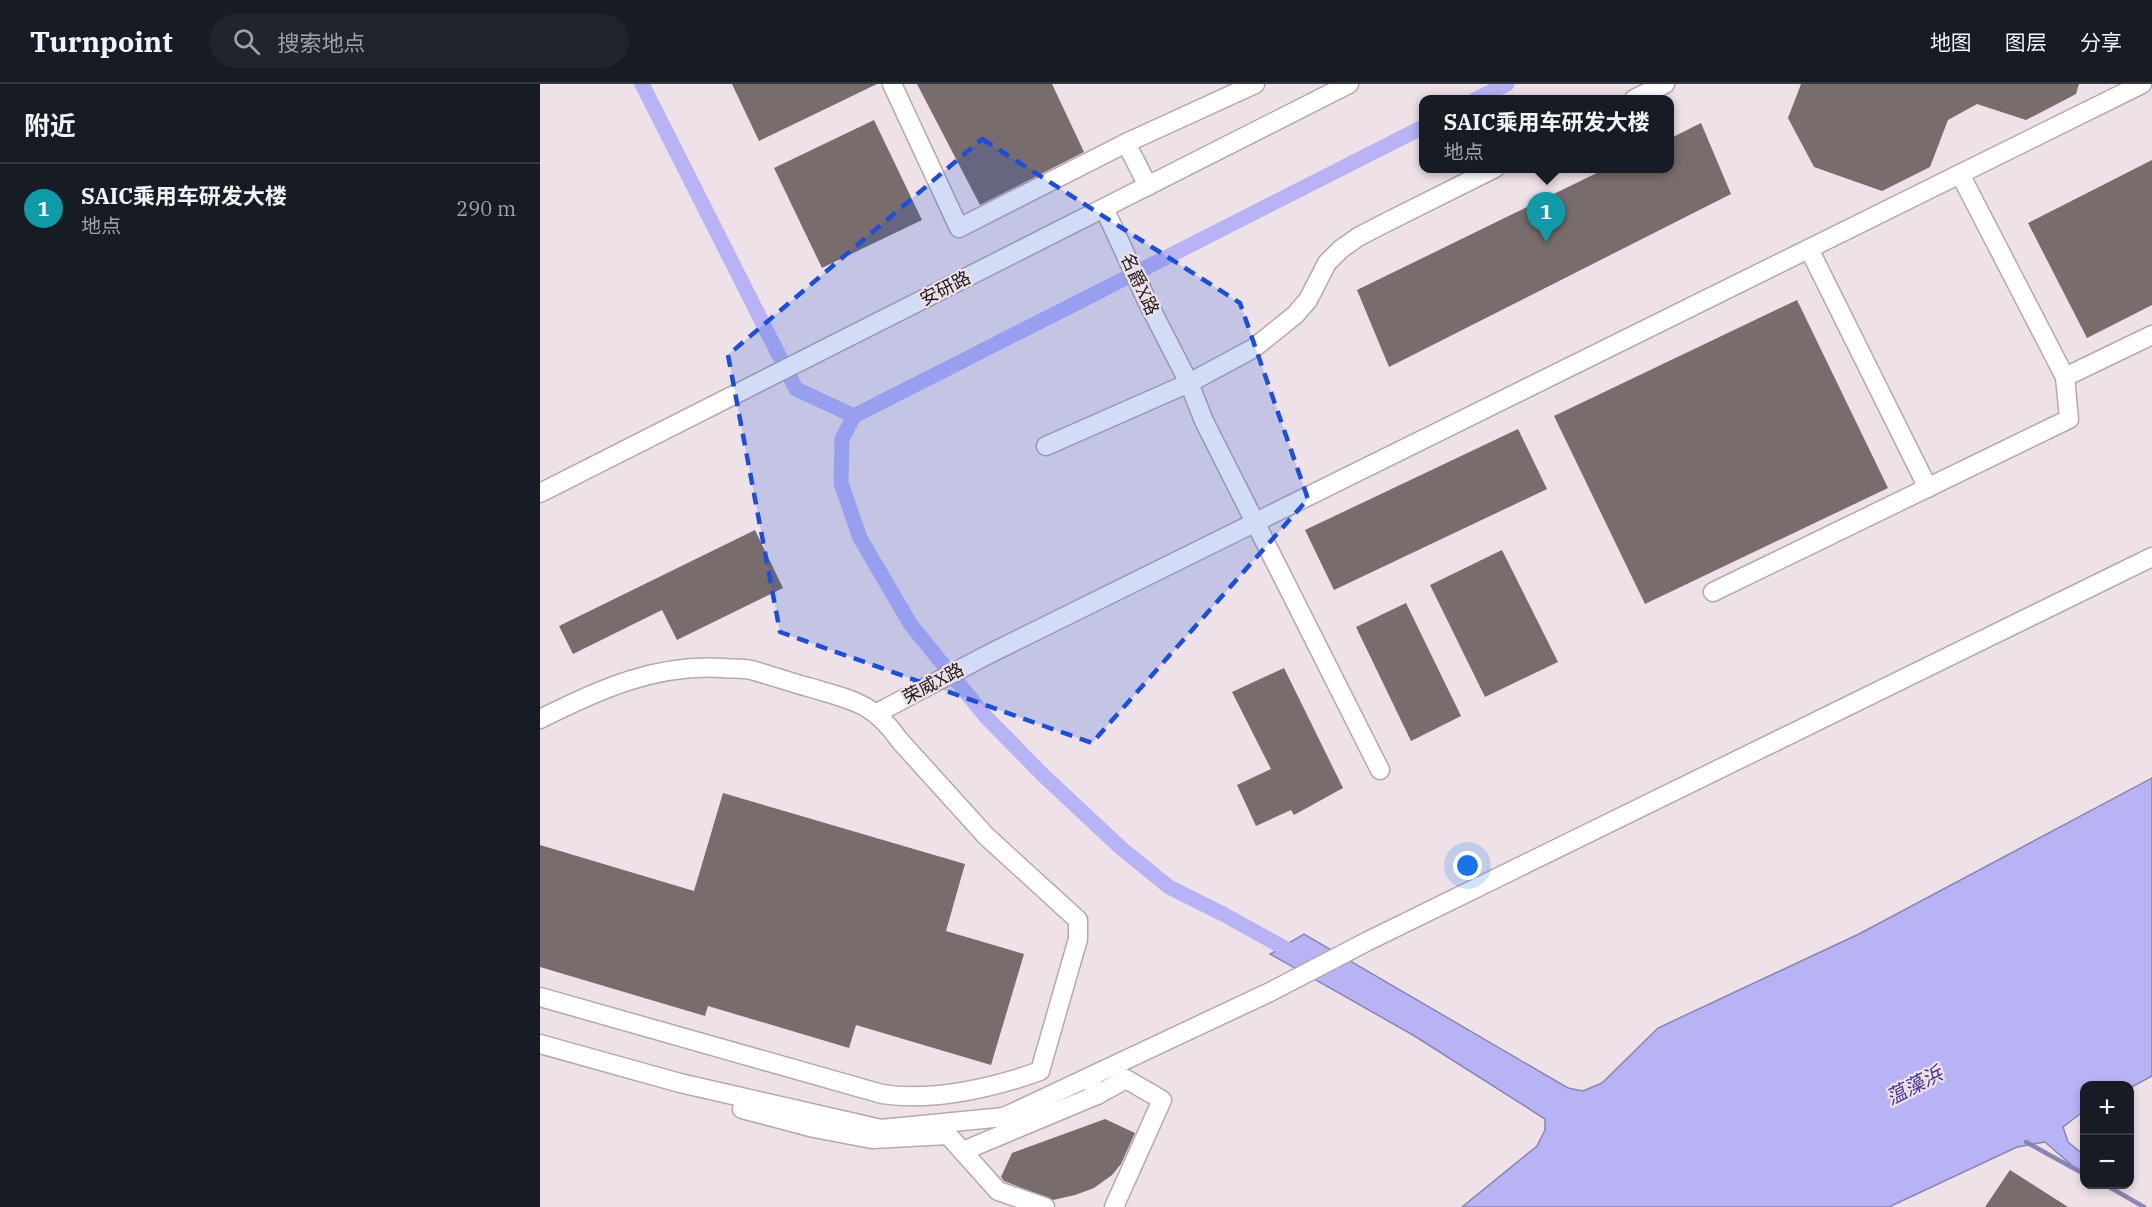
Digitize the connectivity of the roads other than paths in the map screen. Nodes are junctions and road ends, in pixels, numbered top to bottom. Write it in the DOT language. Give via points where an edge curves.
graph roads {
  1 [pos="892,84"];
  2 [pos="1255,84"];
  3 [pos="1349,84"];
  4 [pos="1665,84"];
  5 [pos="2142,84"];
  6 [pos="1642,95"];
  7 [pos="1126,143"];
  8 [pos="1485,173"];
  9 [pos="1960,174"];
  10 [pos="1148,186"];
  11 [pos="1104,208"];
  12 [pos="1809,249"];
  13 [pos="2152,335"];
  14 [pos="2065,377"];
  15 [pos="1189,383"];
  16 [pos="1046,446"];
  17 [pos="1928,488"];
  18 [pos="540,493"];
  19 [pos="1256,523"];
  20 [pos="2152,557"];
  21 [pos="1713,592"];
  22 [pos="877,713"];
  23 [pos="540,719"];
  24 [pos="1380,770"];
  25 [pos="540,997"];
  26 [pos="540,1044"];
  27 [pos="540,1056"];
  28 [pos="1089,1077"];
  29 [pos="1097,1095"];
  30 [pos="996,1118"];
  31 [pos="1007,1132"];
  32 [pos="963,1151"];
  33 [pos="1045,1207"];
  34 [pos="1114,1207"];
  1 -- 7 [label="street" via="959,228"];
  2 -- 7 [label="street"];
  3 -- 10 [label="street, 安研路"];
  4 -- 6 [label="street"];
  5 -- 9 [label="street, 荣威X路"];
  7 -- 10 [label="street"];
  8 -- 15 [label="street" via="1341,249 1327,263 1308,300 1277,331"];
  9 -- 12 [label="street, 荣威X路"];
  9 -- 14 [label="street"];
  10 -- 11 [label="street, 安研路"];
  11 -- 15 [label="street, 名爵X路"];
  11 -- 18 [label="street, 安研路"];
  12 -- 17 [label="street"];
  12 -- 19 [label="street, 荣威X路"];
  13 -- 14 [label="street"];
  14 -- 17 [label="street" via="2069,419"];
  15 -- 16 [label="street"];
  15 -- 19 [label="street, 名爵X路"];
  17 -- 21 [label="street"];
  19 -- 22 [label="street, 荣威X路"];
  19 -- 24 [label="street, 名爵X路"];
  20 -- 28 [label="street" via="1270,992"];
  22 -- 23 [label="street" via="859,702 749,670 708,667 645,675 594,692"];
  22 -- 25 [label="street" via="986,836 1078,920 1078,939 1040,1071 1004,1084 898,1097"];
  26 -- 30 [label="street" via="680,1083 881,1129"];
  27 -- 32 [label="street" via="849,1136 872,1140 948,1136"];
  28 -- 29 [label="street"];
  28 -- 30 [label="street"];
  29 -- 31 [label="street"];
  29 -- 34 [label="street" via="1125,1079 1162,1100"];
  30 -- 31 [label="street"];
  31 -- 32 [label="street"];
  32 -- 33 [label="street" via="998,1191"];
}
